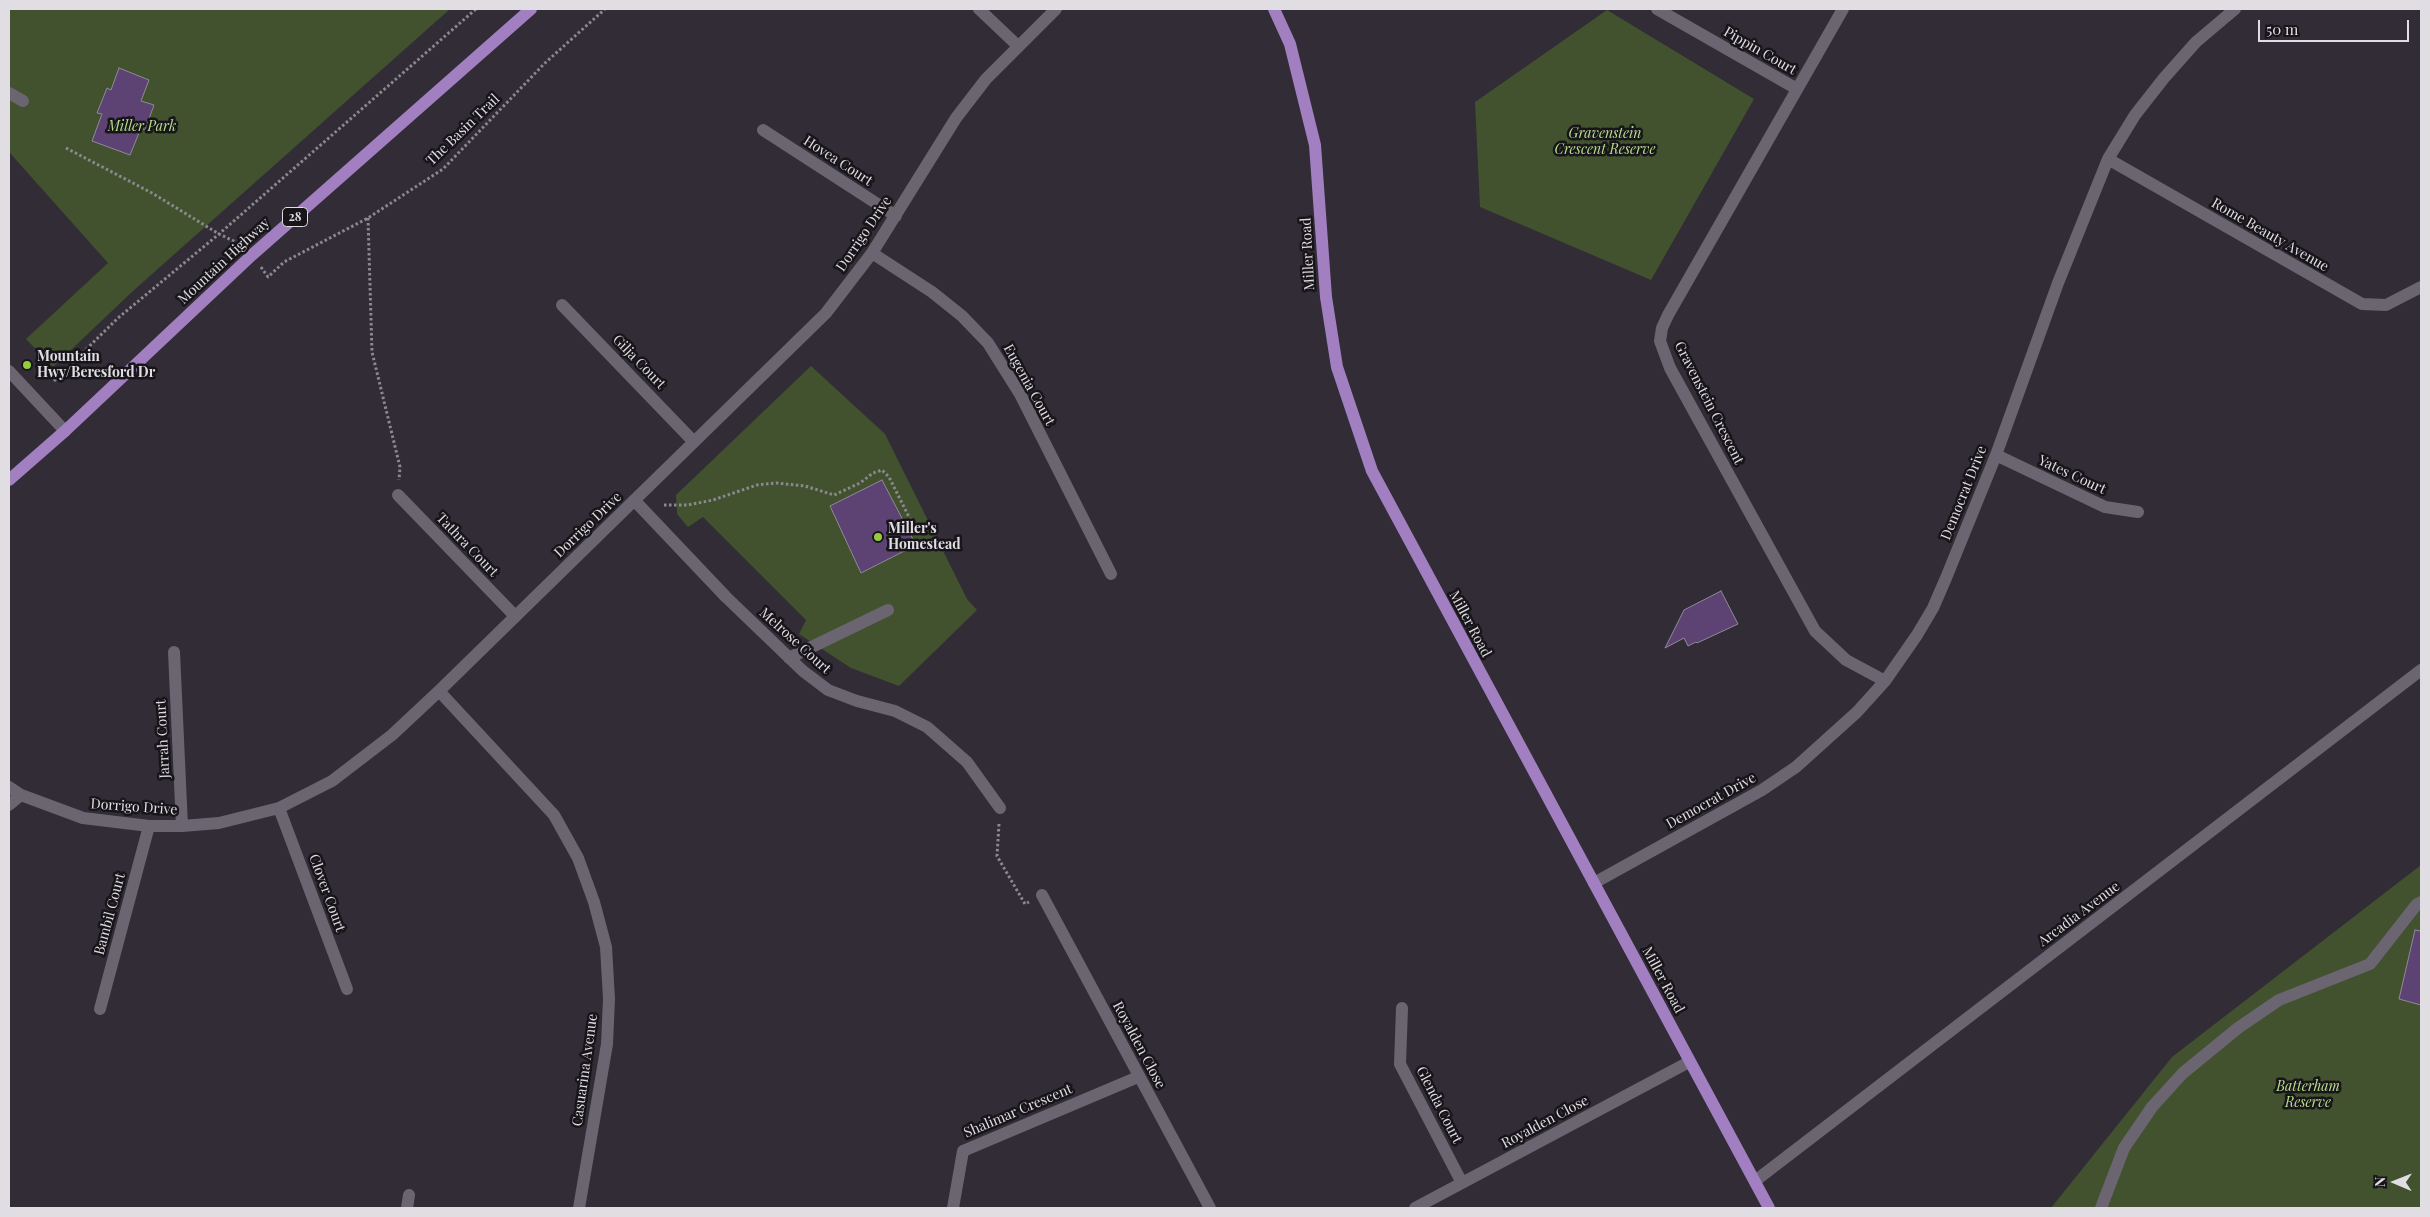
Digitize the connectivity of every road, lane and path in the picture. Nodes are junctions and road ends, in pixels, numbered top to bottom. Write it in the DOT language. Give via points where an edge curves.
graph roads {
  1 [pos="476,9"];
  2 [pos="531,9"];
  3 [pos="605,9"];
  4 [pos="979,9"];
  5 [pos="1056,9"];
  6 [pos="1274,9"];
  7 [pos="1657,9"];
  8 [pos="1843,9"];
  9 [pos="2235,9"];
  10 [pos="1018,46"];
  11 [pos="1797,89"];
  12 [pos="9,93"];
  13 [pos="23,101"];
  14 [pos="763,130"];
  15 [pos="66,148"];
  16 [pos="2108,160"];
  17 [pos="896,216"];
  18 [pos="368,218"];
  19 [pos="219,234"];
  20 [pos="872,253"];
  21 [pos="268,277"];
  22 [pos="2421,287"];
  23 [pos="562,305"];
  24 [pos="9,370"];
  25 [pos="54,381"];
  26 [pos="65,431"];
  27 [pos="694,442"];
  28 [pos="1996,456"];
  29 [pos="9,480"];
  30 [pos="398,495"];
  31 [pos="634,500"];
  32 [pos="664,505"];
  33 [pos="2138,512"];
  34 [pos="917,533"];
  35 [pos="1111,574"];
  36 [pos="888,610"];
  37 [pos="515,616"];
  38 [pos="174,652"];
  39 [pos="789,658"];
  40 [pos="2421,670"];
  41 [pos="1885,681"];
  42 [pos="439,691"];
  43 [pos="9,787"];
  44 [pos="21,794"];
  45 [pos="9,805"];
  46 [pos="279,808"];
  47 [pos="1000,808"];
  48 [pos="149,826"];
  49 [pos="182,826"];
  50 [pos="1594,883"];
  51 [pos="1042,896"];
  52 [pos="2421,902"];
  53 [pos="1026,904"];
  54 [pos="347,989"];
  55 [pos="1402,1008"];
  56 [pos="100,1009"];
  57 [pos="1689,1062"];
  58 [pos="1138,1077"];
  59 [pos="1755,1181"];
  60 [pos="1462,1183"];
  61 [pos="409,1195"];
  62 [pos="407,1208"];
  63 [pos="579,1208"];
  64 [pos="953,1208"];
  65 [pos="1210,1208"];
  66 [pos="1415,1208"];
  67 [pos="1769,1208"];
  68 [pos="2101,1208"];
  1 -- 19 [label="path"];
  2 -- 26 [label="main road, Mountain Highway / 28" via="252,255"];
  3 -- 18 [label="path, The Basin Trail" via="545,63 443,169"];
  4 -- 10 [label="street"];
  5 -- 10 [label="street, Dorrigo Drive"];
  6 -- 50 [label="main road, Miller Road" via="1290,44 1315,145 1326,297 1337,367 1372,471"];
  7 -- 11 [label="street, Pippin Court"];
  8 -- 11 [label="street, Gravenstein Crescent"];
  9 -- 16 [label="street, Democrat Drive" via="2196,42 2164,78 2135,115"];
  10 -- 17 [label="street, Dorrigo Drive" via="986,79 956,118"];
  11 -- 41 [label="street, Gravenstein Crescent" via="1668,315 1660,341 1670,368 1815,631 1846,660"];
  12 -- 13 [label="street"];
  14 -- 17 [label="street, Hovea Court"];
  15 -- 19 [label="path"];
  16 -- 22 [label="street, Rome Beauty Avenue" via="2362,304 2386,305"];
  16 -- 28 [label="street, Democrat Drive" via="2058,283"];
  17 -- 20 [label="street, Dorrigo Drive"];
  18 -- 21 [label="path, The Basin Trail" via="284,262"];
  18 -- 30 [label="path" via="372,352 400,467"];
  19 -- 25 [label="path" via="118,318"];
  20 -- 27 [label="street, Dorrigo Drive" via="826,313"];
  20 -- 35 [label="street, Eugenia Court" via="932,292 988,343 1020,394"];
  23 -- 27 [label="street, Gilja Court"];
  24 -- 26 [label="street"];
  26 -- 29 [label="main road, Mountain Highway / 28"];
  27 -- 31 [label="street, Dorrigo Drive"];
  28 -- 33 [label="street, Yates Court" via="2105,507"];
  28 -- 41 [label="street, Democrat Drive" via="1933,608"];
  30 -- 37 [label="street, Tathra Court"];
  31 -- 37 [label="street, Dorrigo Drive"];
  31 -- 39 [label="street, Melrose Court"];
  32 -- 34 [label="path" via="713,500 757,485 777,483 805,486 834,495 882,470 889,477"];
  36 -- 39 [label="street"];
  37 -- 42 [label="street, Dorrigo Drive"];
  38 -- 49 [label="street, Jarrah Court"];
  39 -- 47 [label="street, Melrose Court" via="828,690 895,711 928,727 967,762"];
  40 -- 59 [label="street, Arcadia Avenue"];
  41 -- 50 [label="street, Democrat Drive" via="1857,712 1796,767 1762,790"];
  42 -- 46 [label="street, Dorrigo Drive" via="392,735 332,781"];
  42 -- 63 [label="street, Casuarina Avenue" via="554,815 578,858 594,902 606,947 607,1044"];
  43 -- 44 [label="street, Dorrigo Drive"];
  44 -- 45 [label="street"];
  44 -- 48 [label="street, Dorrigo Drive" via="83,818"];
  46 -- 49 [label="street, Dorrigo Drive" via="219,823"];
  46 -- 54 [label="street, Clover Court"];
  47 -- 53 [label="path" via="997,856"];
  48 -- 49 [label="street, Dorrigo Drive"];
  48 -- 56 [label="street, Bambil Court"];
  50 -- 57 [label="main road, Miller Road"];
  51 -- 58 [label="street, Royalden Close"];
  52 -- 68 [label="street" via="2370,964 2279,1000 2238,1028 2183,1073 2152,1107 2124,1148"];
  55 -- 60 [label="street, Glenda Court" via="1400,1064"];
  57 -- 59 [label="main road, Miller Road"];
  57 -- 60 [label="street, Royalden Close"];
  58 -- 64 [label="street, Shalimar Crescent" via="963,1151"];
  58 -- 65 [label="street, Royalden Close"];
  59 -- 67 [label="main road, Miller Road"];
  60 -- 66 [label="street, Royalden Close"];
  61 -- 62 [label="street"];
}
